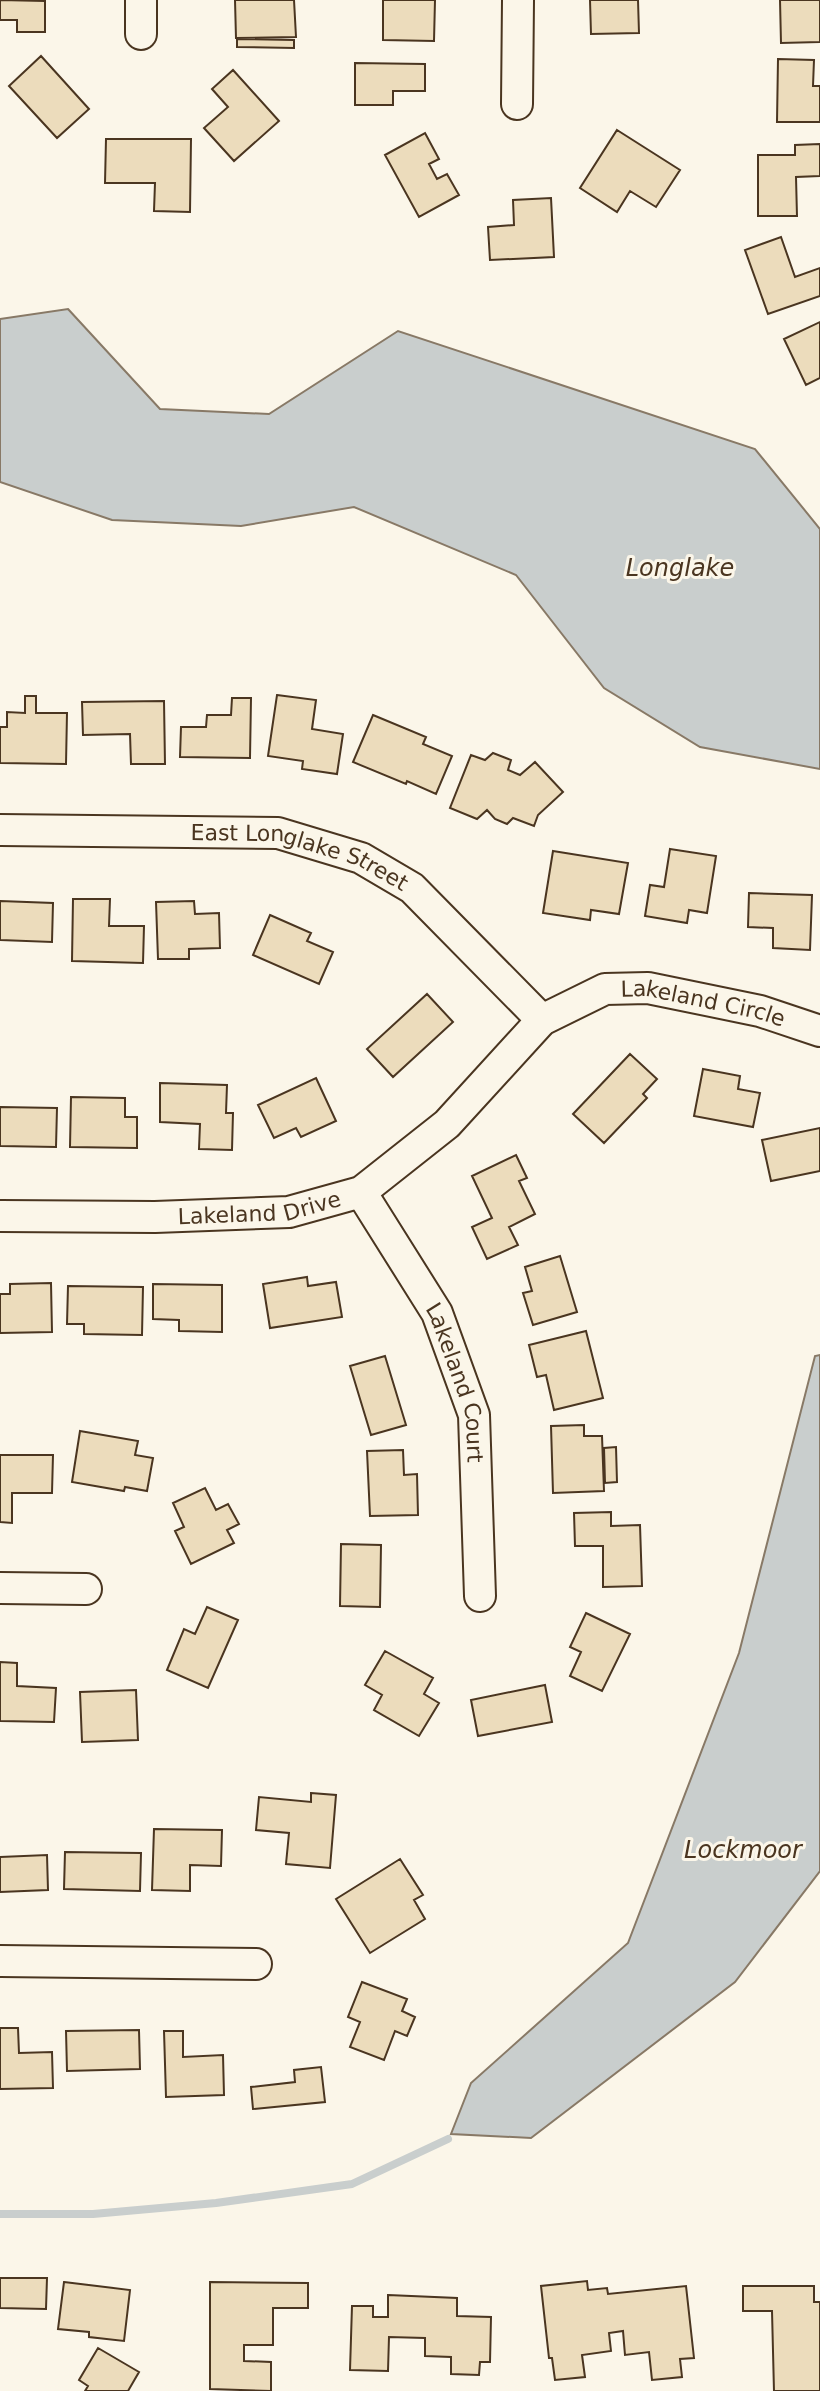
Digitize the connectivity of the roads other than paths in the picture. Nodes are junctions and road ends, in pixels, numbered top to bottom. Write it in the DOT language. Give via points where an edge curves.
graph roads {
  1 [pos="141,0"];
  2 [pos="518,0"];
  3 [pos="141,34"];
  4 [pos="517,104"];
  5 [pos="0,830"];
  6 [pos="542,1020"];
  7 [pos="820,1031"];
  8 [pos="361,1192"];
  9 [pos="0,1216"];
  10 [pos="0,1588"];
  11 [pos="86,1589"];
  12 [pos="480,1596"];
  13 [pos="0,1961"];
  14 [pos="256,1964"];
  1 -- 3 [label="street"];
  2 -- 4 [label="street"];
  5 -- 6 [label="street, East Longlake Street" via="278,833 361,858 412,888"];
  6 -- 7 [label="street, Lakeland Circle" via="605,989 648,988 760,1011"];
  6 -- 8 [label="street, Lakeland Drive" via="447,1124"];
  8 -- 9 [label="street, Lakeland Drive" via="289,1212"];
  8 -- 12 [label="street, Lakeland Court" via="437,1313 474,1415"];
  10 -- 11 [label="street"];
  13 -- 14 [label="street"];
}
